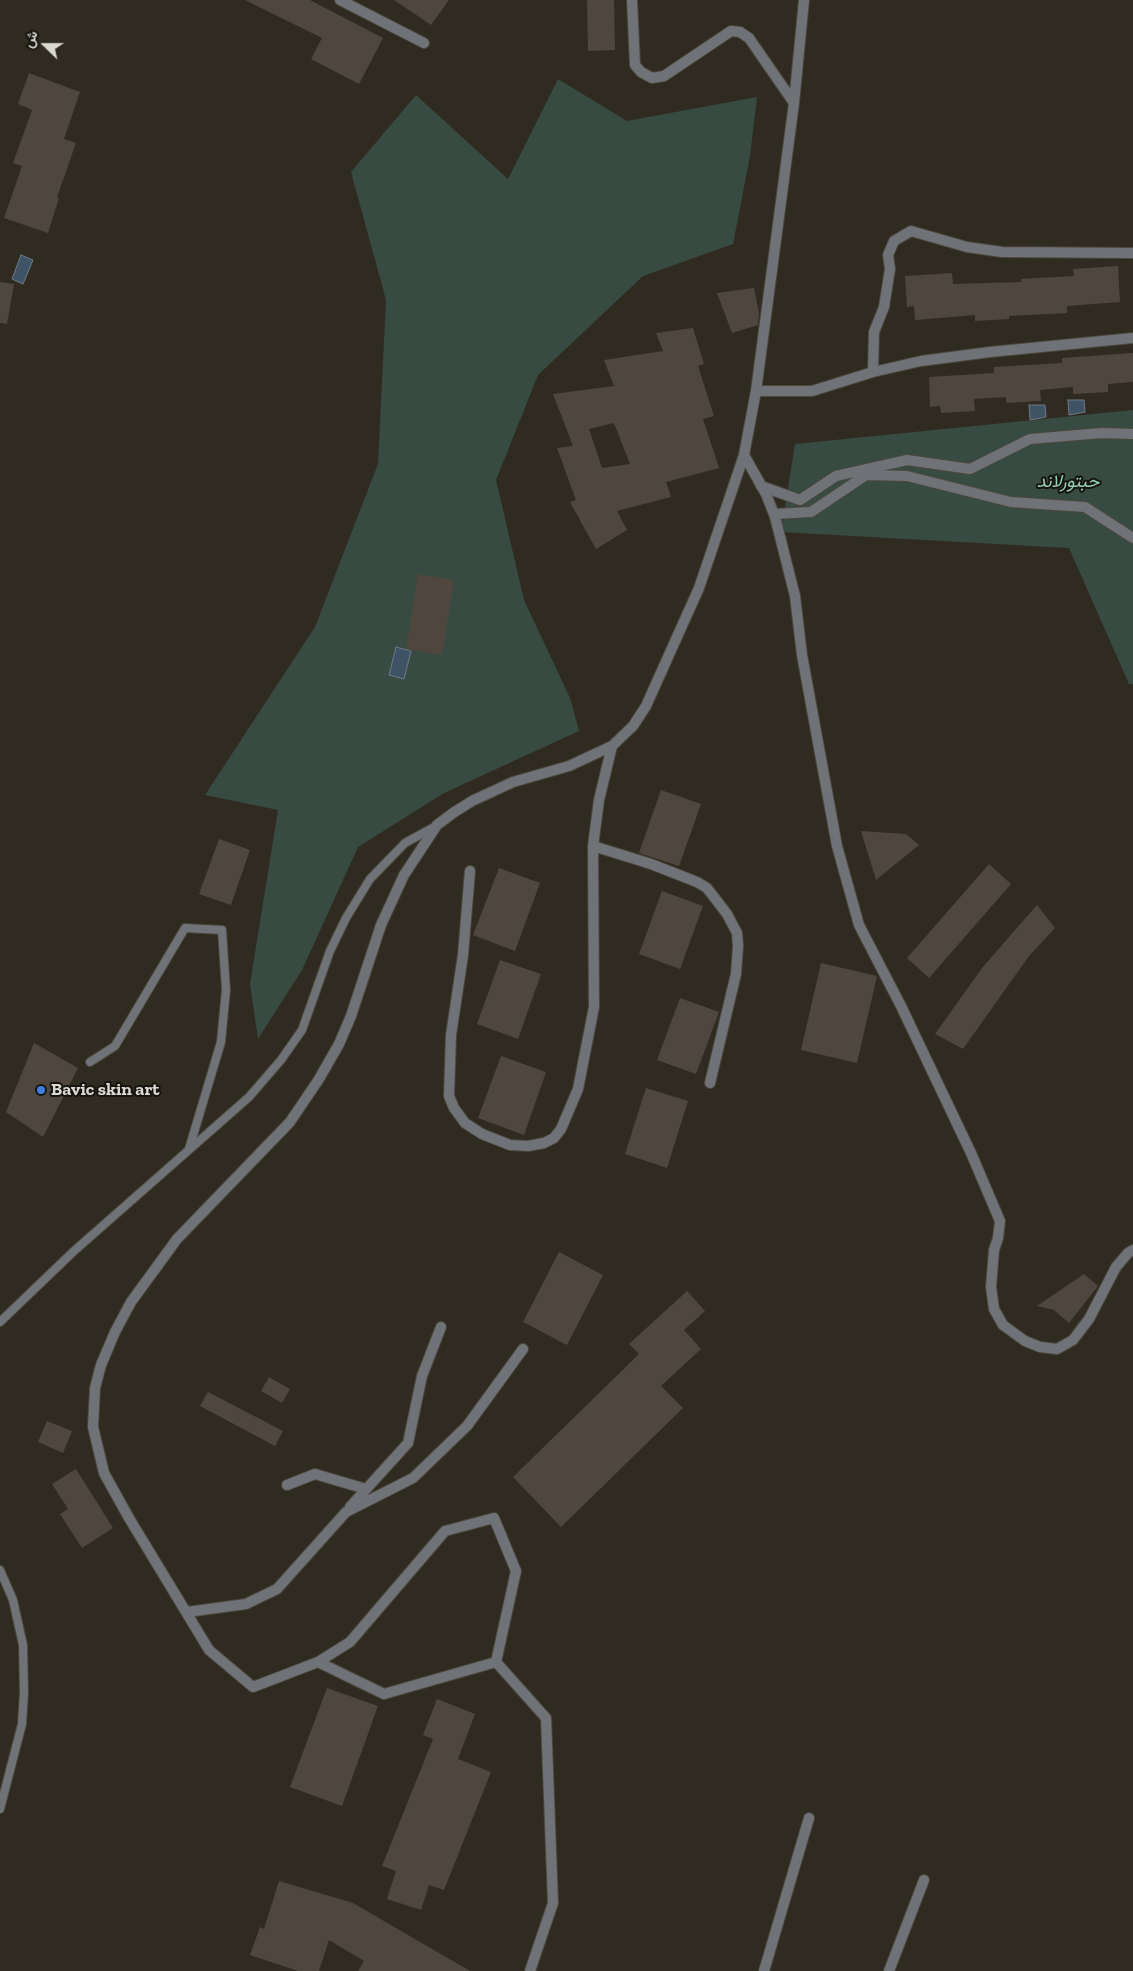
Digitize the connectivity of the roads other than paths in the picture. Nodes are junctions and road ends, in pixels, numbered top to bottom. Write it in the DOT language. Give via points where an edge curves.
graph roads {
  1 [pos="340,0"];
  2 [pos="632,0"];
  3 [pos="804,0"];
  4 [pos="424,43"];
  5 [pos="794,103"];
  6 [pos="1133,253"];
  7 [pos="1133,338"];
  8 [pos="873,372"];
  9 [pos="756,392"];
  10 [pos="1133,434"];
  11 [pos="744,455"];
  12 [pos="761,486"];
  13 [pos="774,514"];
  14 [pos="1133,538"];
  15 [pos="612,746"];
  16 [pos="437,825"];
  17 [pos="593,846"];
  18 [pos="470,872"];
  19 [pos="90,1062"];
  20 [pos="710,1083"];
  21 [pos="189,1149"];
  22 [pos="1133,1250"];
  23 [pos="0,1322"];
  24 [pos="441,1327"];
  25 [pos="523,1349"];
  26 [pos="287,1485"];
  27 [pos="366,1489"];
  28 [pos="346,1512"];
  29 [pos="0,1570"];
  30 [pos="188,1612"];
  31 [pos="318,1662"];
  32 [pos="496,1662"];
  33 [pos="0,1809"];
  34 [pos="809,1818"];
  35 [pos="924,1880"];
  36 [pos="530,1971"];
  37 [pos="764,1971"];
  38 [pos="889,1971"];
  1 -- 4 [label="street"];
  2 -- 5 [label="street" via="635,66 641,72 652,78 664,76 731,31 740,32 749,38"];
  3 -- 5 [label="street"];
  5 -- 9 [label="street"];
  6 -- 8 [label="street" via="1002,252 967,247 911,231 894,241 888,255 890,269 884,307 874,332"];
  7 -- 8 [label="street" via="990,352"];
  8 -- 9 [label="street" via="812,391"];
  9 -- 11 [label="street"];
  10 -- 12 [label="street" via="1102,433 1030,440 970,469 907,460 836,476 800,500"];
  11 -- 12 [label="street"];
  11 -- 15 [label="street" via="699,588 646,706 633,726"];
  12 -- 13 [label="street"];
  13 -- 14 [label="street" via="811,512 866,475 906,476 1011,502 1085,507"];
  13 -- 22 [label="street" via="795,596 802,655 837,846 859,925 901,1006 1000,1221 991,1287 994,1309 1003,1325 1025,1341 1057,1349 1073,1340 1089,1319 1116,1267"];
  15 -- 16 [label="street" via="569,766 513,782 488,793"];
  15 -- 17 [label="street" via="599,800"];
  16 -- 21 [label="lane" via="405,843 370,878 330,951 302,1030 249,1097"];
  16 -- 30 [label="street" via="404,875 381,925 339,1044 319,1079 290,1122 178,1239 131,1302 101,1365 95,1388 93,1428 104,1473"];
  17 -- 18 [label="street" via="594,1007 578,1088 568,1115 554,1138 544,1143 528,1146 499,1142 465,1123 449,1096 451,1035 463,955"];
  17 -- 20 [label="street" via="651,864 707,888 737,933 736,974"];
  19 -- 21 [label="lane" via="115,1046 185,928 222,930 226,990 221,1042"];
  21 -- 23 [label="lane"];
  24 -- 27 [label="street" via="422,1376 408,1443"];
  25 -- 28 [label="street" via="467,1426 413,1478"];
  26 -- 27 [label="street" via="315,1474"];
  27 -- 28 [label="street"];
  28 -- 30 [label="street" via="277,1589 246,1604"];
  29 -- 33 [label="lane" via="13,1600 23,1645 24,1692 22,1724"];
  30 -- 31 [label="street" via="209,1650 254,1687"];
  31 -- 32 [label="street" via="384,1694"];
  31 -- 32 [label="street" via="350,1642 445,1531 494,1518 516,1571"];
  32 -- 36 [label="street" via="546,1718 553,1903"];
  34 -- 37 [label="street"];
  35 -- 38 [label="street"];
}
